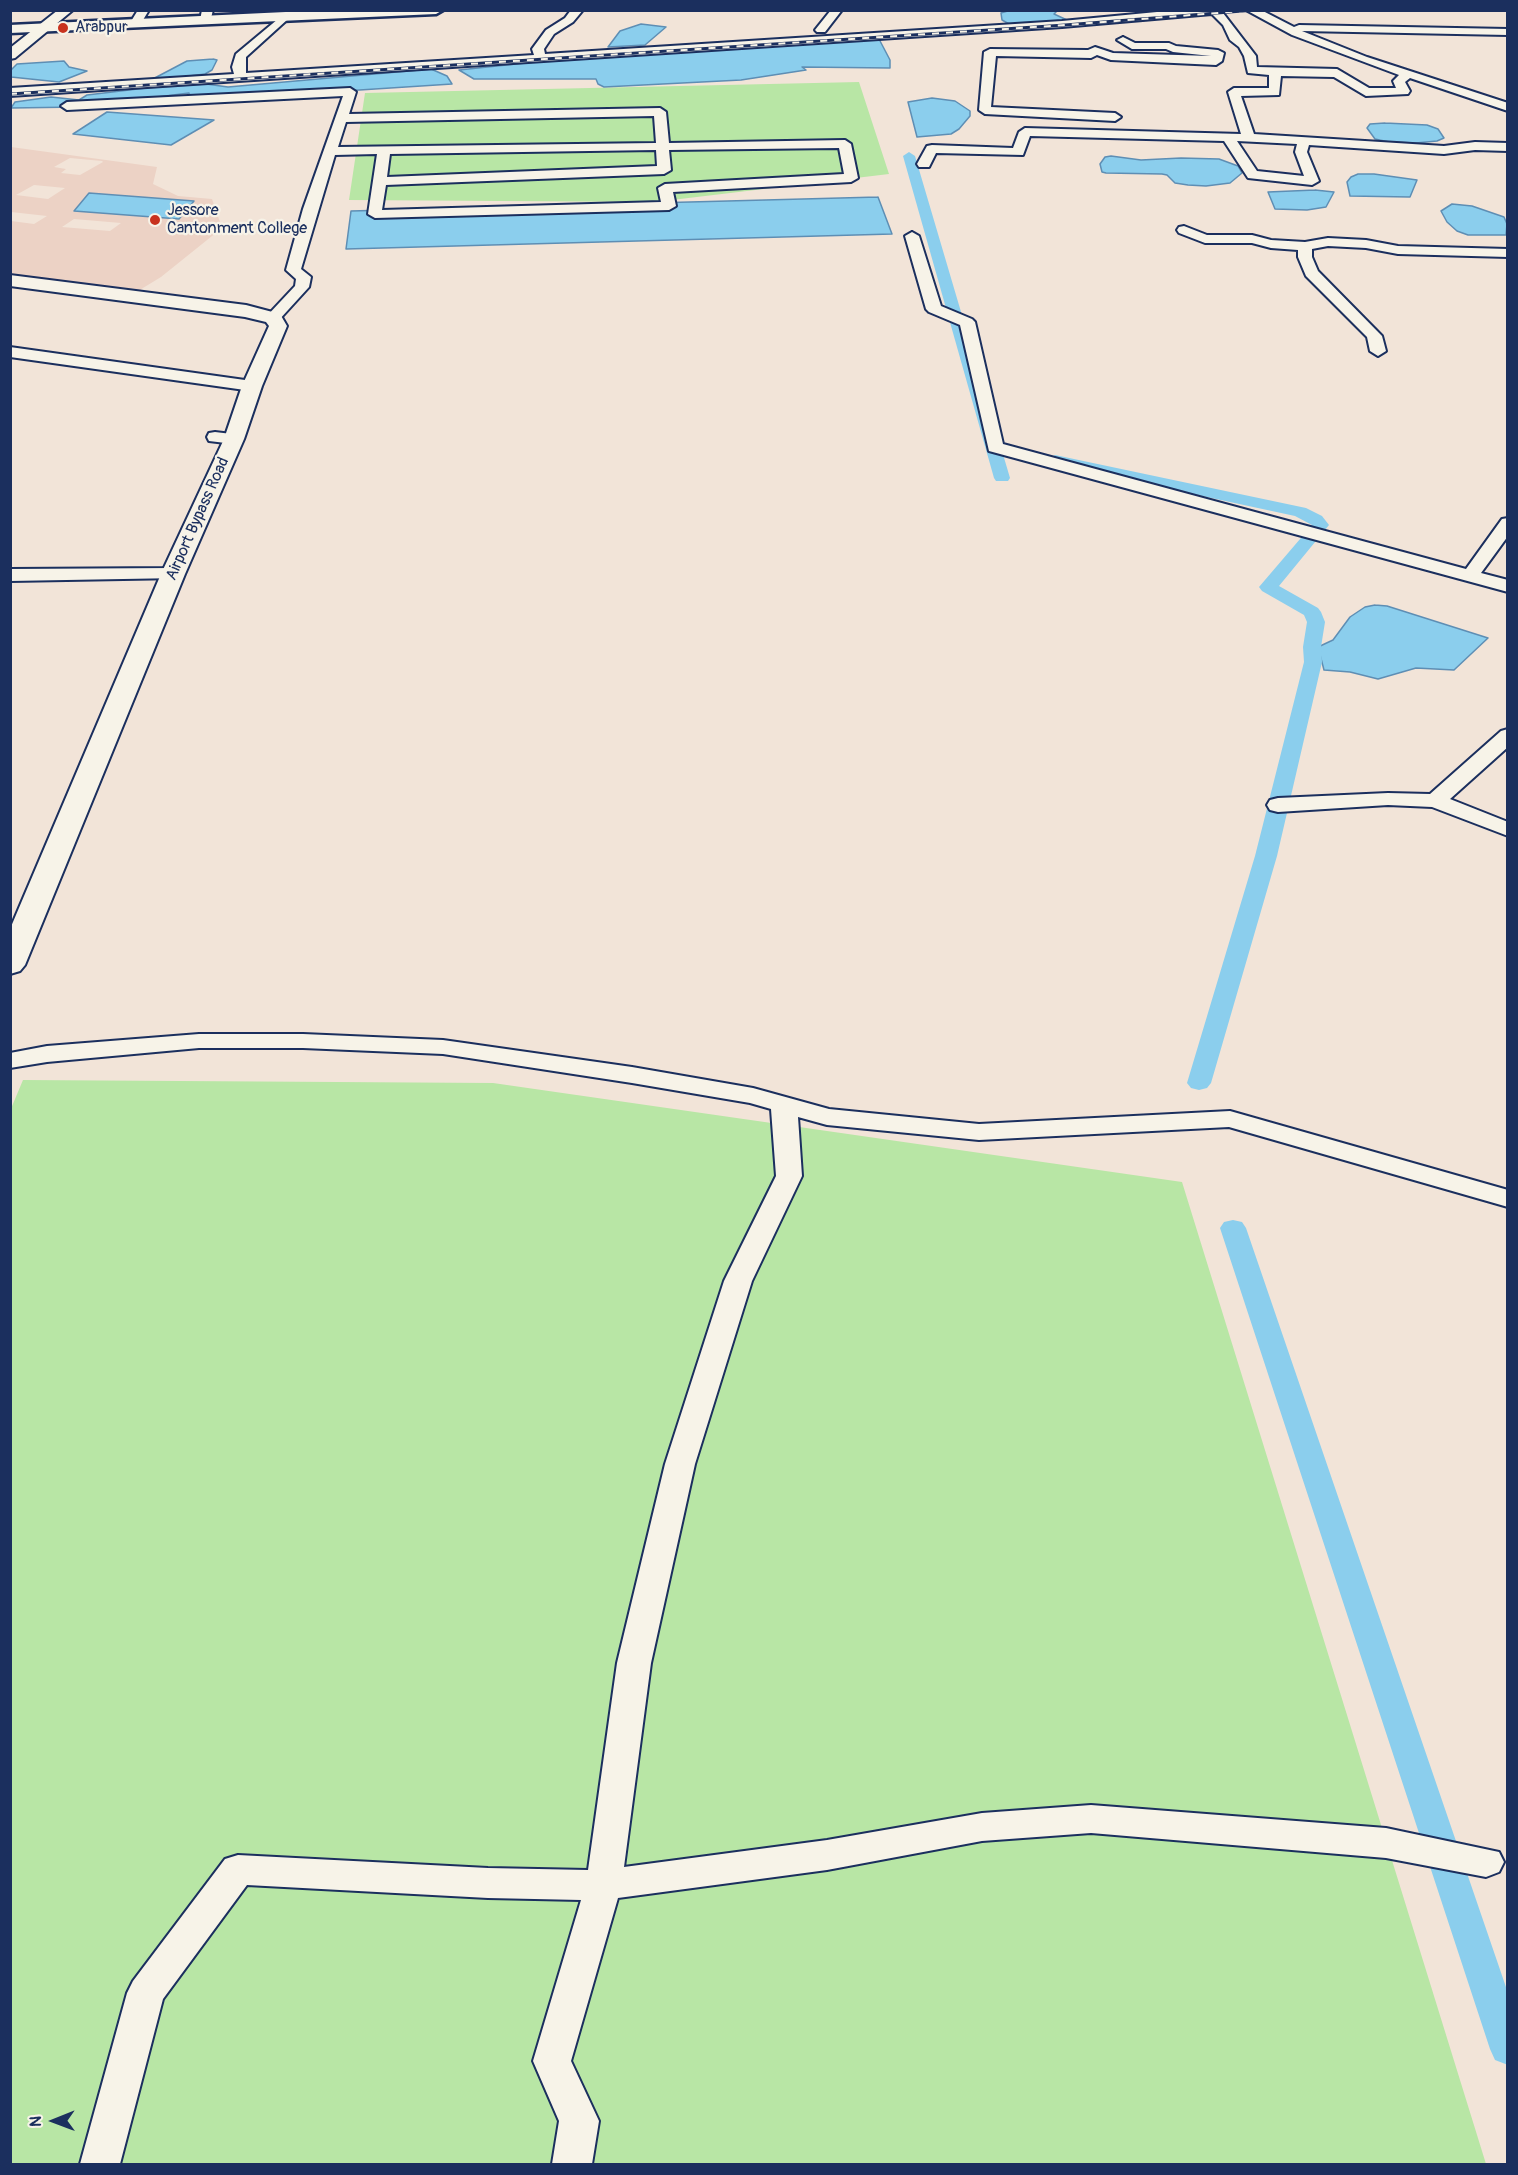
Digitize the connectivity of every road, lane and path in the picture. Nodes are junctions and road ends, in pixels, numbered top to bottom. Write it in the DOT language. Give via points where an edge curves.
graph roads {
  1 [pos="68,10"];
  2 [pos="436,10"];
  3 [pos="578,10"];
  4 [pos="837,10"];
  5 [pos="1222,10"];
  6 [pos="1251,10"];
  7 [pos="1215,11"];
  8 [pos="207,16"];
  9 [pos="140,17"];
  10 [pos="284,17"];
  11 [pos="49,27"];
  12 [pos="1284,28"];
  13 [pos="10,29"];
  14 [pos="821,30"];
  15 [pos="1424,31"];
  16 [pos="1508,32"];
  17 [pos="1508,37"];
  18 [pos="10,55"];
  19 [pos="1112,56"];
  20 [pos="541,58"];
  21 [pos="1275,72"];
  22 [pos="1408,74"];
  23 [pos="241,78"];
  24 [pos="10,92"];
  25 [pos="57,107"];
  26 [pos="1508,107"];
  27 [pos="1115,117"];
  28 [pos="341,118"];
  29 [pos="574,131"];
  30 [pos="1229,138"];
  31 [pos="1249,138"];
  32 [pos="1304,141"];
  33 [pos="664,147"];
  34 [pos="1508,147"];
  35 [pos="384,150"];
  36 [pos="330,151"];
  37 [pos="475,163"];
  38 [pos="924,164"];
  39 [pos="664,170"];
  40 [pos="380,181"];
  41 [pos="665,188"];
  42 [pos="570,191"];
  43 [pos="1184,230"];
  44 [pos="912,236"];
  45 [pos="1305,246"];
  46 [pos="1508,253"];
  47 [pos="10,280"];
  48 [pos="273,318"];
  49 [pos="1378,351"];
  50 [pos="10,352"];
  51 [pos="252,386"];
  52 [pos="1508,523"];
  53 [pos="173,574"];
  54 [pos="10,575"];
  55 [pos="1470,576"];
  56 [pos="1508,586"];
  57 [pos="1508,735"];
  58 [pos="1435,801"];
  59 [pos="1278,805"];
  60 [pos="1508,830"];
  61 [pos="10,965"];
  62 [pos="10,1061"];
  63 [pos="784,1105"];
  64 [pos="1508,1198"];
  65 [pos="1486,1862"];
  66 [pos="604,1885"];
  67 [pos="100,2164"];
  68 [pos="572,2164"];
  1 -- 11 [label="street"];
  2 -- 10 [label="highway"];
  3 -- 20 [label="street" via="550,32 538,48"];
  4 -- 14 [label="street"];
  5 -- 7 [label="street"];
  6 -- 12 [label="street"];
  7 -- 20 [label="street"];
  7 -- 21 [label="street" via="1250,56 1252,70"];
  8 -- 9 [label="highway"];
  8 -- 10 [label="highway"];
  9 -- 11 [label="highway"];
  10 -- 23 [label="street" via="240,56"];
  11 -- 13 [label="highway"];
  11 -- 18 [label="street"];
  12 -- 15 [label="street"];
  12 -- 22 [label="street"];
  15 -- 16 [label="street"];
  15 -- 17 [label="street"];
  19 -- 19 [label="street" via="1216,61 1218,52 1128,43 1125,54"];
  19 -- 27 [label="street" via="1095,50 1091,54 990,52 985,110"];
  20 -- 23 [label="street"];
  21 -- 22 [label="street" via="1337,73 1366,92 1404,91 1399,81"];
  21 -- 31 [label="street" via="1275,92 1234,92"];
  22 -- 26 [label="street"];
  23 -- 24 [label="street"];
  25 -- 28 [label="street" via="350,92"];
  28 -- 36 [label="street"];
  28 -- 37 [label="street"];
  29 -- 33 [label="street"];
  29 -- 33 [label="street" via="660,112"];
  29 -- 37 [label="street"];
  29 -- 37 [label="street"];
  29 -- 42 [label="street"];
  30 -- 32 [label="street" via="1253,175 1312,182 1301,153"];
  31 -- 32 [label="street"];
  31 -- 38 [label="street" via="1025,132 1018,152 932,149"];
  32 -- 34 [label="street" via="1444,150"];
  33 -- 39 [label="street"];
  33 -- 41 [label="street" via="845,144 851,178"];
  35 -- 36 [label="street"];
  35 -- 37 [label="street"];
  35 -- 40 [label="street"];
  36 -- 48 [label="street" via="293,270 304,277 302,287"];
  37 -- 40 [label="street"];
  37 -- 40 [label="street" via="375,214"];
  37 -- 42 [label="street"];
  37 -- 42 [label="street"];
  39 -- 41 [label="street"];
  39 -- 42 [label="street"];
  41 -- 42 [label="street" via="669,206"];
  43 -- 45 [label="street" via="1205,239 1252,239"];
  44 -- 55 [label="street" via="934,309 968,322 995,447"];
  45 -- 46 [label="street" via="1328,242 1398,250"];
  45 -- 49 [label="street" via="1311,273 1374,336"];
  47 -- 48 [label="street" via="246,311"];
  48 -- 51 [label="street, Airport Bypass Road" via="279,326"];
  50 -- 51 [label="street"];
  51 -- 53 [label="street, Airport Bypass Road" via="224,438"];
  52 -- 55 [label="street"];
  53 -- 54 [label="street"];
  53 -- 61 [label="street, Airport Bypass Road"];
  55 -- 56 [label="street"];
  57 -- 58 [label="street"];
  58 -- 59 [label="street" via="1388,799"];
  58 -- 60 [label="street"];
  62 -- 63 [label="street" via="200,1041 443,1047 632,1075"];
  63 -- 64 [label="street" via="827,1117 979,1132 1230,1119"];
  63 -- 66 [label="street" via="789,1176 738,1281 680,1464 634,1663"];
  65 -- 66 [label="street" via="1386,1843 1091,1819 982,1827 826,1855"];
  66 -- 67 [label="street" via="238,1870 146,1993"];
  66 -- 68 [label="street" via="552,2061 579,2121"];
}
